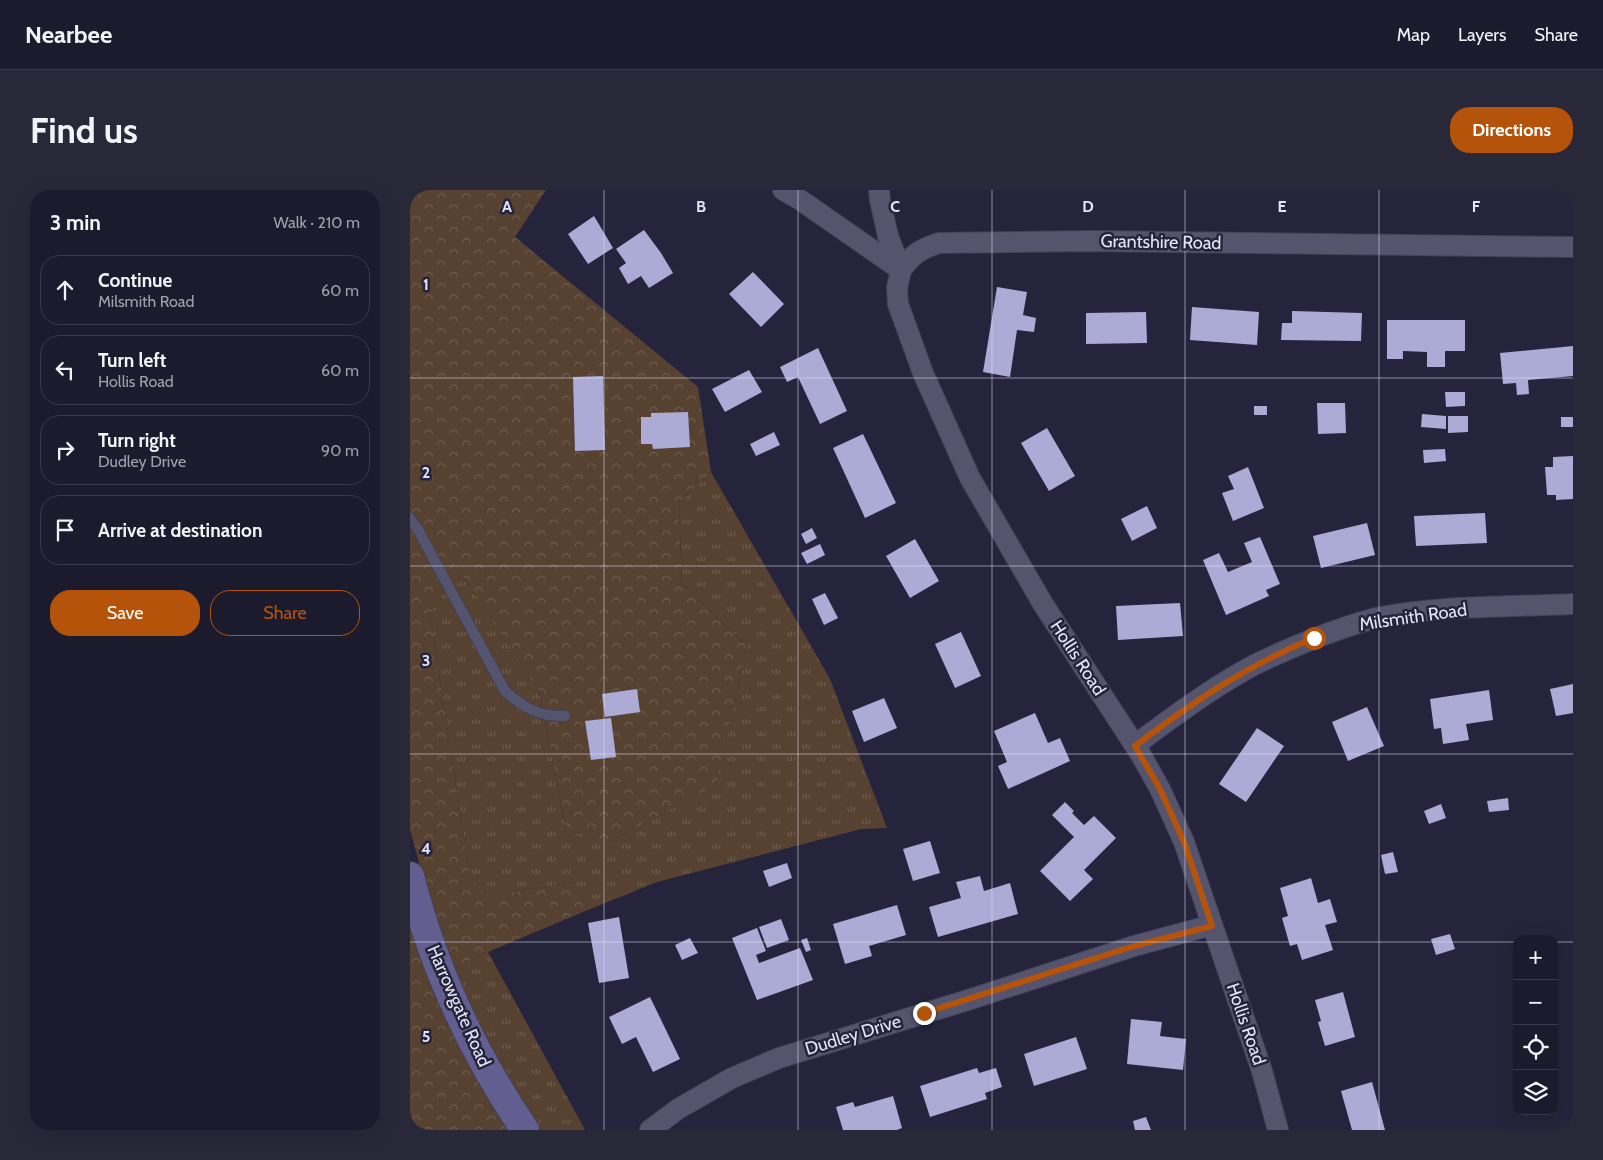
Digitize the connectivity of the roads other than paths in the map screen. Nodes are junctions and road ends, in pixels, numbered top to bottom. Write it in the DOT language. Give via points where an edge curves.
graph roads {
  1 [pos="783,190"];
  2 [pos="879,190"];
  3 [pos="1573,247"];
  4 [pos="901,270"];
  5 [pos="410,518"];
  6 [pos="1573,604"];
  7 [pos="565,716"];
  8 [pos="1135,746"];
  9 [pos="410,876"];
  10 [pos="1212,926"];
  11 [pos="525,1130"];
  12 [pos="650,1130"];
  13 [pos="1278,1130"];
  1 -- 4 [label="street"];
  2 -- 4 [label="street" via="888,236"];
  3 -- 4 [label="street, Grantshire Road" via="1093,241 939,243 923,248"];
  4 -- 8 [label="street, Hollis Road" via="896,288 898,304 923,373 970,478 1043,604"];
  5 -- 7 [label="lane" via="505,691 538,713"];
  6 -- 8 [label="street, Milsmith Road" via="1419,612 1342,628 1244,670"];
  8 -- 10 [label="street, Hollis Road" via="1160,789 1184,842"];
  9 -- 11 [label="main road, Harrowgate Road" via="443,980 476,1050"];
  10 -- 12 [label="street, Dudley Drive" via="1134,946 779,1058 732,1078 678,1109"];
  10 -- 13 [label="street, Hollis Road" via="1262,1072"];
}
